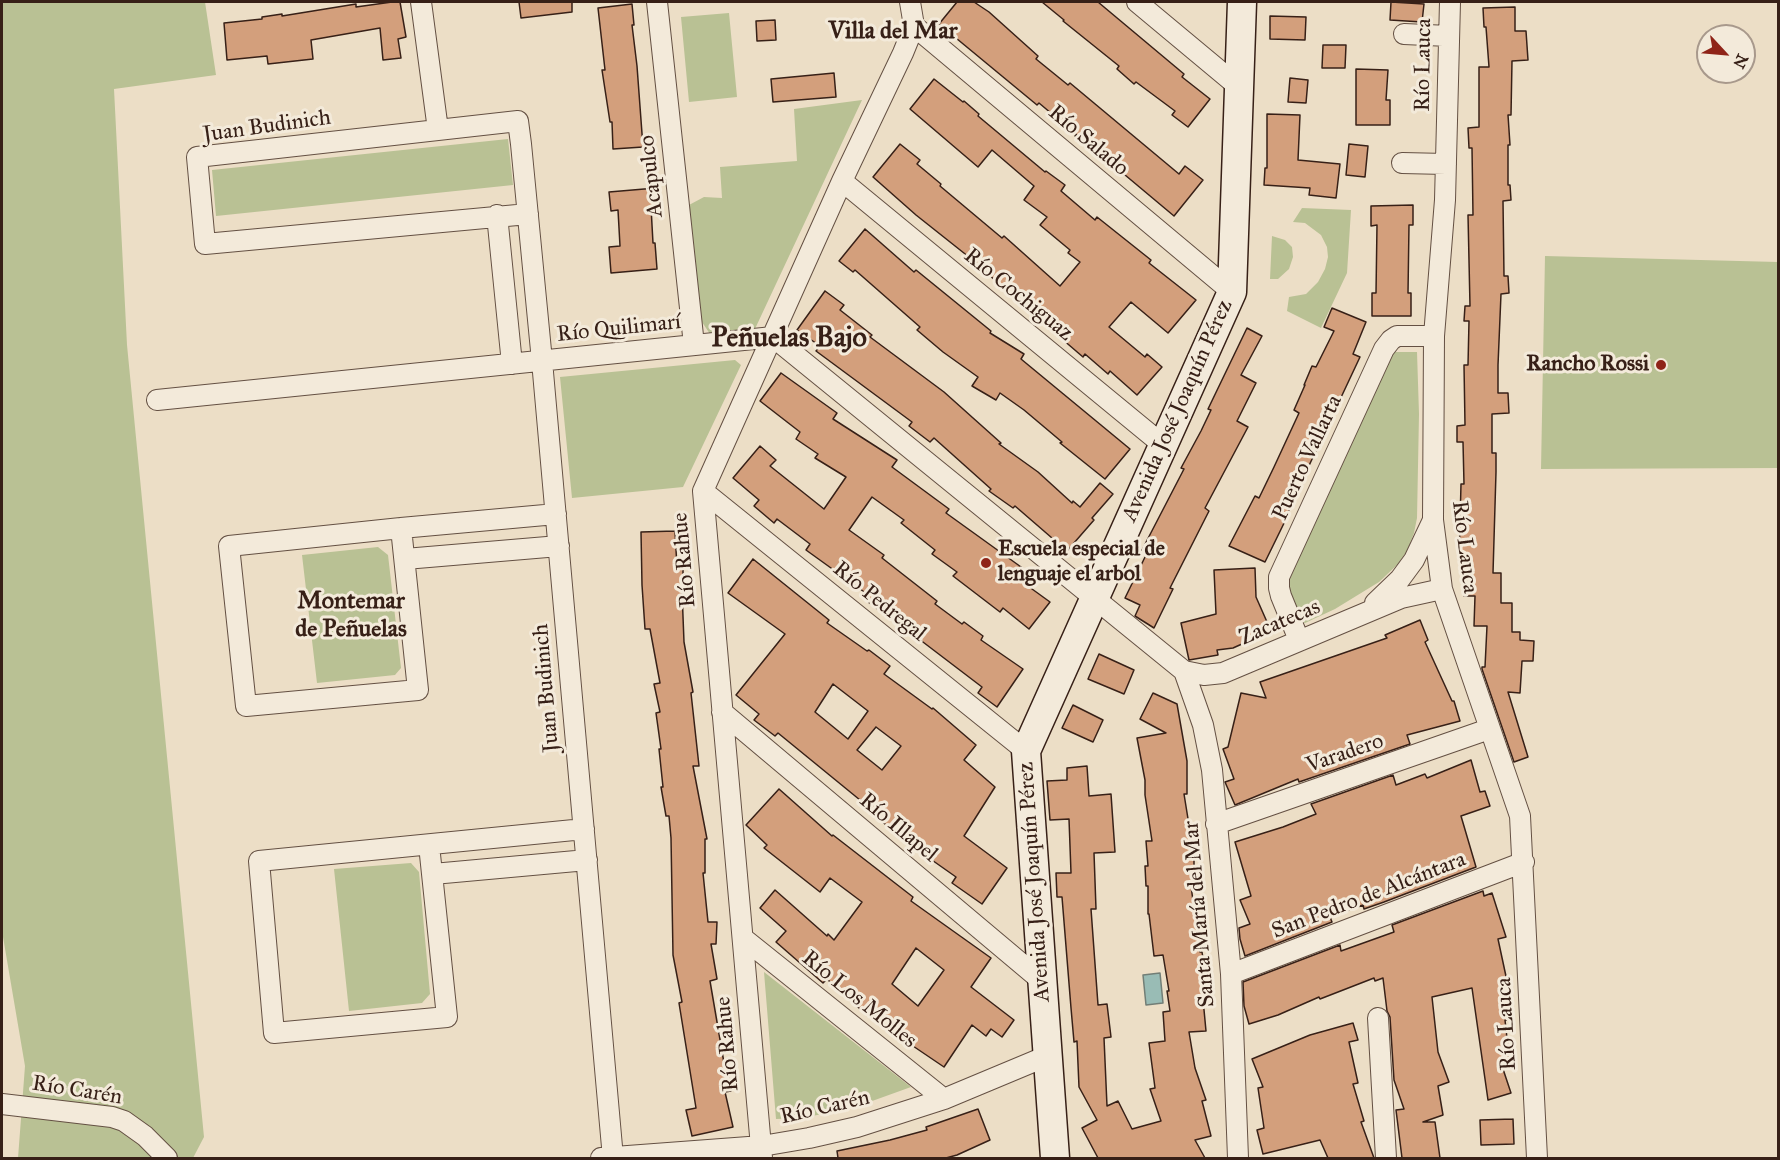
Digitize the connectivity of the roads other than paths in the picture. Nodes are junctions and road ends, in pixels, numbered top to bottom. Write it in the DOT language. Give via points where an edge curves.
graph roads {
  1 [pos="421,2"];
  2 [pos="657,2"];
  3 [pos="910,2"];
  4 [pos="1137,2"];
  5 [pos="1242,2"];
  6 [pos="1450,2"];
  7 [pos="914,26"];
  8 [pos="1404,34"];
  9 [pos="1449,36"];
  10 [pos="1239,87"];
  11 [pos="438,130"];
  12 [pos="1402,163"];
  13 [pos="1446,164"];
  14 [pos="842,181"];
  15 [pos="528,213"];
  16 [pos="497,215"];
  17 [pos="1232,292"];
  18 [pos="1434,336"];
  19 [pos="773,337"];
  20 [pos="694,345"];
  21 [pos="542,361"];
  22 [pos="512,364"];
  23 [pos="157,400"];
  24 [pos="1163,446"];
  25 [pos="703,491"];
  26 [pos="556,514"];
  27 [pos="1433,520"];
  28 [pos="401,528"];
  29 [pos="559,546"];
  30 [pos="405,559"];
  31 [pos="1442,589"];
  32 [pos="1095,597"];
  33 [pos="1356,617"];
  34 [pos="1299,640"];
  35 [pos="1184,671"];
  36 [pos="1223,673"];
  37 [pos="722,712"];
  38 [pos="1201,718"];
  39 [pos="1489,729"];
  40 [pos="1026,751"];
  41 [pos="1216,824"];
  42 [pos="584,829"];
  43 [pos="429,844"];
  44 [pos="586,860"];
  45 [pos="1524,862"];
  46 [pos="433,874"];
  47 [pos="743,938"];
  48 [pos="1231,974"];
  49 [pos="1042,981"];
  50 [pos="1378,1018"];
  51 [pos="1047,1056"];
  52 [pos="944,1099"];
  53 [pos="2,1104"];
  54 [pos="762,1152"];
  55 [pos="167,1158"];
  56 [pos="609,1158"];
  57 [pos="1055,1158"];
  58 [pos="1238,1158"];
  59 [pos="1386,1158"];
  60 [pos="1537,1158"];
  1 -- 11 [label="street"];
  2 -- 20 [label="street, Acapulco"];
  3 -- 7 [label="street"];
  4 -- 10 [label="street"];
  5 -- 10 [label="main road, Avenida José Joaquín Pérez"];
  6 -- 9 [label="street, Río Lauca"];
  7 -- 14 [label="street, Río Rahue"];
  7 -- 17 [label="street, Río Salado"];
  8 -- 9 [label="street"];
  9 -- 13 [label="street, Río Lauca"];
  10 -- 17 [label="main road, Avenida José Joaquín Pérez"];
  11 -- 15 [label="street, Juan Budinich" via="518,121"];
  11 -- 16 [label="street, Juan Budinich" via="197,158 205,244"];
  12 -- 13 [label="street"];
  13 -- 18 [label="street, Río Lauca"];
  14 -- 19 [label="street, Río Rahue"];
  14 -- 24 [label="street, Río Cochiguaz"];
  15 -- 16 [label="street, Juan Budinich"];
  15 -- 21 [label="street, Juan Budinich"];
  16 -- 22 [label="street"];
  17 -- 24 [label="main road, Avenida José Joaquín Pérez"];
  18 -- 27 [label="street, Río Lauca"];
  18 -- 34 [label="street, Puerto Vallarta" via="1397,336 1384,349 1280,577 1281,596"];
  19 -- 20 [label="street, Río Quilimarí"];
  19 -- 25 [label="street, Río Rahue"];
  19 -- 32 [label="street"];
  20 -- 21 [label="street, Río Quilimarí"];
  21 -- 22 [label="street, Río Quilimarí"];
  21 -- 26 [label="street, Juan Budinich"];
  22 -- 23 [label="street, Río Quilimarí"];
  24 -- 32 [label="main road, Avenida José Joaquín Pérez"];
  25 -- 37 [label="street, Río Rahue"];
  25 -- 40 [label="street, Río Pedregal"];
  26 -- 28 [label="street"];
  26 -- 29 [label="street, Juan Budinich"];
  27 -- 31 [label="street, Río Lauca"];
  27 -- 33 [label="street, Zacatecas" via="1400,579"];
  28 -- 30 [label="street"];
  28 -- 30 [label="street" via="229,546 246,706 418,690"];
  29 -- 30 [label="street"];
  29 -- 42 [label="street, Juan Budinich"];
  31 -- 33 [label="street, Zacatecas" via="1401,598"];
  31 -- 39 [label="street, Río Lauca"];
  32 -- 35 [label="street"];
  32 -- 40 [label="main road, Avenida José Joaquín Pérez"];
  33 -- 34 [label="street, Zacatecas"];
  34 -- 36 [label="street, Zacatecas"];
  35 -- 36 [label="street, Zacatecas"];
  35 -- 38 [label="street, Santa María del Mar"];
  36 -- 38 [label="street, Zacatecas" via="1209,690"];
  37 -- 47 [label="street, Río Rahue"];
  37 -- 49 [label="street, Río Illapel"];
  38 -- 41 [label="street, Santa María del Mar" via="1212,770"];
  39 -- 41 [label="street, Varadero"];
  39 -- 45 [label="street, Río Lauca" via="1520,816"];
  40 -- 49 [label="main road, Avenida José Joaquín Pérez"];
  41 -- 48 [label="street, Santa María del Mar"];
  42 -- 43 [label="street"];
  42 -- 44 [label="street, Juan Budinich"];
  43 -- 46 [label="street"];
  43 -- 46 [label="street" via="259,861 274,1033 447,1017"];
  44 -- 46 [label="street"];
  44 -- 56 [label="street, Juan Budinich"];
  45 -- 48 [label="street, San Pedro de Alcántara"];
  45 -- 60 [label="street, Río Lauca"];
  47 -- 52 [label="street, Río Los Molles"];
  47 -- 54 [label="street, Río Rahue"];
  48 -- 58 [label="street, Santa María del Mar"];
  49 -- 51 [label="main road, Avenida José Joaquín Pérez"];
  50 -- 59 [label="street"];
  51 -- 52 [label="street, Río Carén"];
  51 -- 57 [label="main road, Avenida José Joaquín Pérez"];
  52 -- 54 [label="street, Río Carén"];
  53 -- 55 [label="street, Río Carén" via="112,1117 145,1136"];
  54 -- 56 [label="street, Río Carén"];
}
